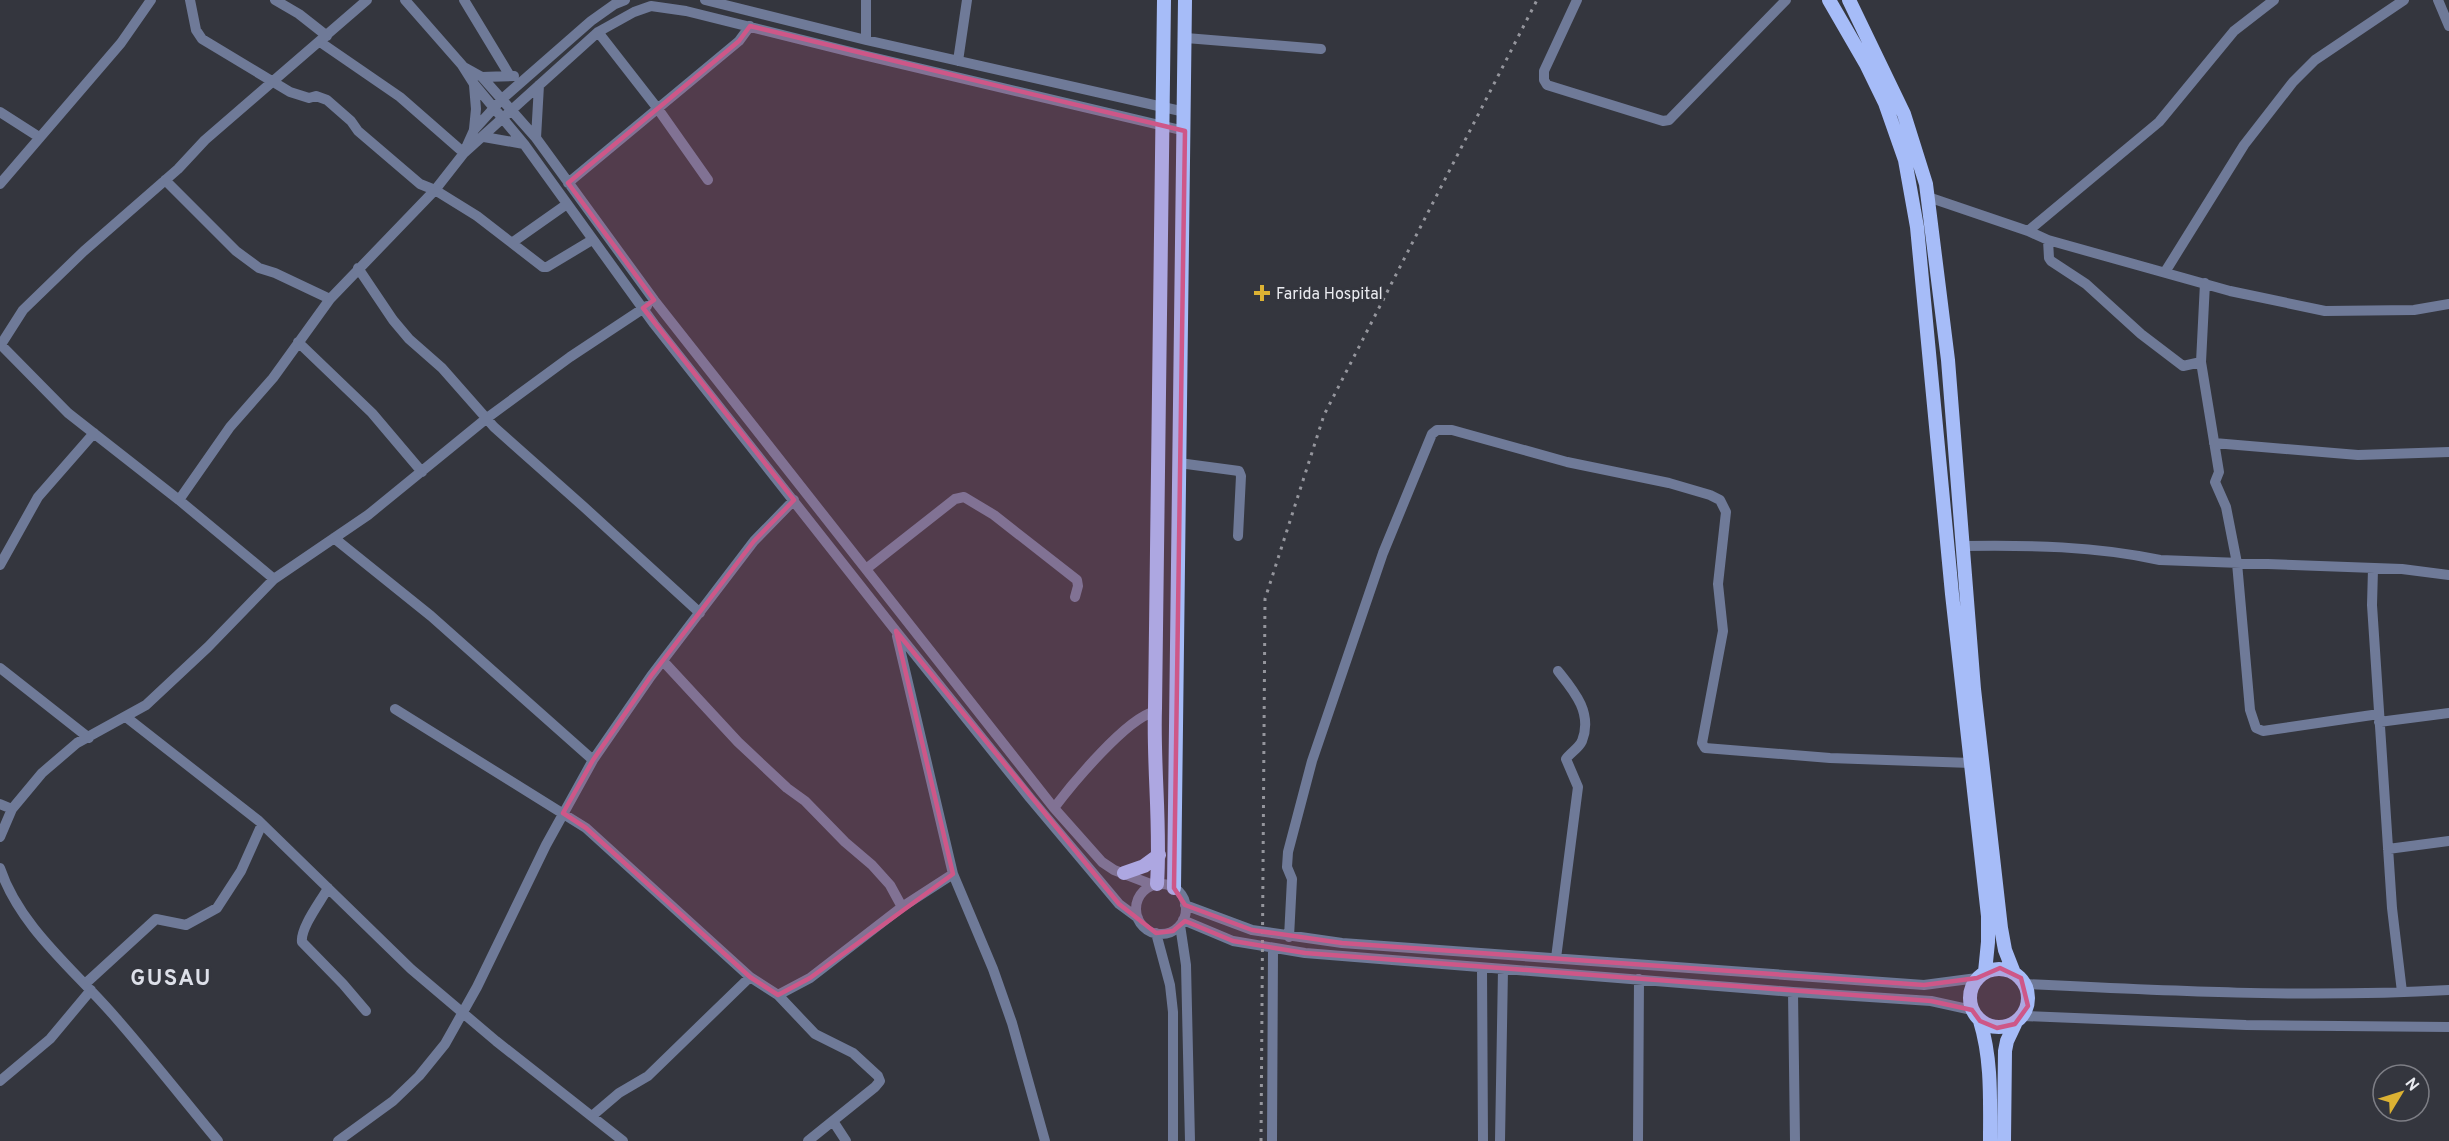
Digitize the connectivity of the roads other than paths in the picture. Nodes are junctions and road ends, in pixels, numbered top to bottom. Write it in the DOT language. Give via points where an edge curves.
graph roads {
  1 [pos="151,0"];
  2 [pos="190,0"];
  3 [pos="275,0"];
  4 [pos="367,0"];
  5 [pos="405,0"];
  6 [pos="464,0"];
  7 [pos="705,0"];
  8 [pos="867,0"];
  9 [pos="967,0"];
  10 [pos="1164,0"];
  11 [pos="1185,0"];
  12 [pos="1577,0"];
  13 [pos="1786,0"];
  14 [pos="1849,0"];
  15 [pos="2274,0"];
  16 [pos="2404,0"];
  17 [pos="2438,0"];
  18 [pos="617,1"];
  19 [pos="1832,1"];
  20 [pos="720,2"];
  21 [pos="750,26"];
  22 [pos="2449,26"];
  23 [pos="598,32"];
  24 [pos="1186,38"];
  25 [pos="324,39"];
  26 [pos="866,40"];
  27 [pos="1321,50"];
  28 [pos="958,61"];
  29 [pos="529,74"];
  30 [pos="510,76"];
  31 [pos="274,81"];
  32 [pos="478,81"];
  33 [pos="538,85"];
  34 [pos="502,99"];
  35 [pos="493,108"];
  36 [pos="657,109"];
  37 [pos="1163,109"];
  38 [pos="512,110"];
  39 [pos="0,112"];
  40 [pos="1185,112"];
  41 [pos="503,118"];
  42 [pos="1162,127"];
  43 [pos="474,130"];
  44 [pos="1185,131"];
  45 [pos="39,137"];
  46 [pos="484,137"];
  47 [pos="536,138"];
  48 [pos="524,144"];
  49 [pos="464,153"];
  50 [pos="165,180"];
  51 [pos="708,180"];
  52 [pos="568,183"];
  53 [pos="0,184"];
  54 [pos="435,190"];
  55 [pos="1928,197"];
  56 [pos="567,204"];
  57 [pos="2028,231"];
  58 [pos="592,240"];
  59 [pos="2048,240"];
  60 [pos="513,242"];
  61 [pos="358,268"];
  62 [pos="2164,272"];
  63 [pos="2205,283"];
  64 [pos="330,299"];
  65 [pos="654,300"];
  66 [pos="2449,304"];
  67 [pos="643,308"];
  68 [pos="298,342"];
  69 [pos="0,345"];
  70 [pos="2201,362"];
  71 [pos="487,418"];
  72 [pos="94,434"];
  73 [pos="2214,443"];
  74 [pos="2449,452"];
  75 [pos="1179,463"];
  76 [pos="422,472"];
  77 [pos="179,500"];
  78 [pos="794,500"];
  79 [pos="1238,536"];
  80 [pos="334,538"];
  81 [pos="1963,546"];
  82 [pos="2238,563"];
  83 [pos="0,565"];
  84 [pos="866,569"];
  85 [pos="2373,569"];
  86 [pos="2449,575"];
  87 [pos="274,579"];
  88 [pos="1074,597"];
  89 [pos="700,613"];
  90 [pos="896,631"];
  91 [pos="663,661"];
  92 [pos="0,668"];
  93 [pos="1558,671"];
  94 [pos="395,709"];
  95 [pos="1154,712"];
  96 [pos="2449,713"];
  97 [pos="126,717"];
  98 [pos="2379,718"];
  99 [pos="89,738"];
  100 [pos="593,760"];
  101 [pos="1971,763"];
  102 [pos="0,804"];
  103 [pos="1054,808"];
  104 [pos="12,809"];
  105 [pos="564,813"];
  106 [pos="262,824"];
  107 [pos="0,837"];
  108 [pos="2449,841"];
  109 [pos="2388,849"];
  110 [pos="1159,855"];
  111 [pos="0,868"];
  112 [pos="1124,873"];
  113 [pos="953,874"];
  114 [pos="1155,885"];
  115 [pos="328,888"];
  116 [pos="1174,888"];
  117 [pos="1185,905"];
  118 [pos="902,907"];
  119 [pos="1138,918"];
  120 [pos="1181,923"];
  121 [pos="1156,933"];
  122 [pos="1289,937"];
  123 [pos="1273,949"];
  124 [pos="1556,958"];
  125 [pos="1482,968"];
  126 [pos="1503,969"];
  127 [pos="2014,973"];
  128 [pos="1981,975"];
  129 [pos="750,977"];
  130 [pos="1639,979"];
  131 [pos="2025,984"];
  132 [pos="88,987"];
  133 [pos="2449,990"];
  134 [pos="1793,992"];
  135 [pos="2402,992"];
  136 [pos="778,995"];
  137 [pos="366,1011"];
  138 [pos="462,1013"];
  139 [pos="1976,1016"];
  140 [pos="2019,1020"];
  141 [pos="2449,1027"];
  142 [pos="0,1081"];
  143 [pos="592,1116"];
  144 [pos="832,1121"];
  145 [pos="218,1141"];
  146 [pos="338,1141"];
  147 [pos="623,1141"];
  148 [pos="808,1141"];
  149 [pos="846,1141"];
  150 [pos="1045,1141"];
  151 [pos="1173,1141"];
  152 [pos="1190,1141"];
  153 [pos="1272,1141"];
  154 [pos="1483,1141"];
  155 [pos="1500,1141"];
  156 [pos="1638,1141"];
  157 [pos="1795,1141"];
  158 [pos="1990,1141"];
  159 [pos="2004,1141"];
  1 -- 45 [label="street" via="121,43"];
  2 -- 31 [label="street" via="196,30 202,39"];
  3 -- 25 [label="street" via="299,14"];
  4 -- 25 [label="street"];
  5 -- 32 [label="street"];
  6 -- 30 [label="street"];
  7 -- 20 [label="street"];
  8 -- 26 [label="street"];
  9 -- 28 [label="street"];
  10 -- 37 [label="main road"];
  11 -- 24 [label="main road"];
  12 -- 13 [label="street" via="1544,70 1547,85 1663,121 1669,120"];
  14 -- 55 [label="main road" via="1904,114"];
  15 -- 57 [label="street" via="2234,31 2159,122"];
  16 -- 62 [label="street" via="2315,60 2294,82 2244,145"];
  17 -- 22 [label="street"];
  18 -- 29 [label="street"];
  19 -- 101 [label="main road" via="1885,103 1905,160 1917,227"];
  20 -- 26 [label="street"];
  21 -- 23 [label="street" via="686,10 651,6 621,17"];
  21 -- 36 [label="street" via="739,41"];
  21 -- 42 [label="street"];
  23 -- 33 [label="street"];
  23 -- 36 [label="street"];
  24 -- 27 [label="street"];
  24 -- 40 [label="main road"];
  25 -- 31 [label="street"];
  25 -- 49 [label="street" via="400,97"];
  26 -- 28 [label="street"];
  28 -- 37 [label="street"];
  29 -- 30 [label="street"];
  29 -- 34 [label="street"];
  30 -- 32 [label="street"];
  31 -- 50 [label="street"];
  31 -- 54 [label="street" via="290,92 327,100 420,184"];
  32 -- 34 [label="street"];
  32 -- 35 [label="street"];
  32 -- 43 [label="street"];
  33 -- 38 [label="street"];
  33 -- 47 [label="street"];
  34 -- 35 [label="street"];
  34 -- 38 [label="street"];
  35 -- 41 [label="street"];
  35 -- 43 [label="street"];
  36 -- 51 [label="street"];
  36 -- 52 [label="street"];
  37 -- 40 [label="street"];
  37 -- 42 [label="main road"];
  38 -- 41 [label="street"];
  38 -- 47 [label="street"];
  39 -- 45 [label="street"];
  40 -- 44 [label="main road"];
  41 -- 46 [label="street"];
  41 -- 48 [label="street"];
  42 -- 44 [label="street"];
  42 -- 95 [label="main road"];
  43 -- 49 [label="street"];
  44 -- 75 [label="main road"];
  45 -- 53 [label="street"];
  46 -- 48 [label="street"];
  46 -- 49 [label="street"];
  47 -- 52 [label="street"];
  48 -- 56 [label="street"];
  49 -- 54 [label="street"];
  50 -- 64 [label="street" via="236,251 259,268"];
  50 -- 69 [label="street" via="23,310"];
  52 -- 65 [label="street"];
  54 -- 60 [label="street"];
  54 -- 61 [label="street"];
  55 -- 57 [label="street"];
  55 -- 81 [label="main road" via="1948,360"];
  56 -- 58 [label="street"];
  56 -- 60 [label="street"];
  57 -- 59 [label="street"];
  58 -- 60 [label="street" via="543,267"];
  58 -- 67 [label="street"];
  59 -- 62 [label="street"];
  59 -- 70 [label="street" via="2051,261 2086,284 2150,342 2183,366"];
  61 -- 64 [label="street"];
  61 -- 71 [label="street" via="409,339 442,368"];
  62 -- 63 [label="street"];
  63 -- 66 [label="street" via="2325,311 2414,310"];
  63 -- 70 [label="street"];
  64 -- 68 [label="street"];
  65 -- 67 [label="street"];
  65 -- 84 [label="street"];
  67 -- 71 [label="street"];
  67 -- 78 [label="street"];
  68 -- 76 [label="street" via="372,413"];
  68 -- 77 [label="street" via="230,427"];
  69 -- 72 [label="street"];
  70 -- 73 [label="street"];
  71 -- 76 [label="street"];
  71 -- 89 [label="street"];
  72 -- 77 [label="street"];
  72 -- 83 [label="street" via="38,497"];
  73 -- 74 [label="street" via="2370,455"];
  73 -- 82 [label="street" via="2219,472 2215,482 2226,507"];
  75 -- 79 [label="street" via="1239,471"];
  75 -- 116 [label="main road"];
  76 -- 80 [label="street"];
  77 -- 87 [label="street"];
  78 -- 89 [label="street" via="754,541"];
  78 -- 90 [label="street"];
  80 -- 87 [label="street"];
  80 -- 100 [label="street" via="431,616"];
  81 -- 82 [label="street" via="2063,547 2160,560"];
  81 -- 127 [label="main road" via="1974,689 2001,928"];
  82 -- 85 [label="street"];
  82 -- 98 [label="street" via="2250,710 2256,728 2264,731"];
  84 -- 88 [label="street" via="955,499 964,497 994,515 1077,580"];
  84 -- 103 [label="street"];
  85 -- 86 [label="street"];
  85 -- 98 [label="street"];
  87 -- 97 [label="street" via="176,679"];
  89 -- 91 [label="street"];
  90 -- 113 [label="street"];
  90 -- 119 [label="street" via="1119,904"];
  91 -- 100 [label="street"];
  91 -- 118 [label="street" via="738,742 872,865 890,885"];
  92 -- 99 [label="street"];
  93 -- 124 [label="street" via="1577,694 1584,713 1584,731 1581,742 1566,759 1578,787"];
  94 -- 105 [label="street"];
  95 -- 103 [label="street" via="1125,729"];
  95 -- 110 [label="main road"];
  96 -- 98 [label="street"];
  97 -- 99 [label="street"];
  97 -- 106 [label="street"];
  98 -- 109 [label="street"];
  99 -- 104 [label="street" via="49,766"];
  100 -- 105 [label="street"];
  101 -- 122 [label="street" via="1705,748 1702,743 1723,631 1718,584 1726,512 1720,500 1669,483 1567,462 1452,430 1437,430 1383,553 1312,761 1288,852 1287,867 1292,879"];
  101 -- 128 [label="main road" via="1988,916 1988,942"];
  102 -- 104 [label="street"];
  103 -- 112 [label="street" via="1102,862"];
  104 -- 107 [label="street"];
  105 -- 129 [label="street" via="586,828"];
  105 -- 138 [label="street"];
  106 -- 115 [label="street"];
  106 -- 132 [label="street" via="241,871 217,908 186,925 156,919"];
  108 -- 109 [label="street"];
  109 -- 135 [label="street"];
  110 -- 112 [label="main road"];
  110 -- 114 [label="main road"];
  111 -- 132 [label="street" via="6,885 30,922"];
  112 -- 114 [label="street"];
  113 -- 118 [label="street"];
  113 -- 150 [label="street" via="1009,1012"];
  114 -- 116 [label="street"];
  114 -- 119 [label="street" via="1138,898"];
  115 -- 137 [label="street" via="305,927 302,942"];
  115 -- 138 [label="street"];
  116 -- 117 [label="street"];
  117 -- 120 [label="street"];
  117 -- 122 [label="street" via="1252,930"];
  118 -- 136 [label="street" via="810,978"];
  119 -- 121 [label="street"];
  120 -- 121 [label="street" via="1165,933"];
  120 -- 123 [label="street" via="1233,941"];
  120 -- 152 [label="street" via="1187,975"];
  121 -- 151 [label="street" via="1173,1012"];
  122 -- 124 [label="street"];
  123 -- 125 [label="street"];
  123 -- 153 [label="street"];
  124 -- 128 [label="street" via="1924,984"];
  125 -- 126 [label="street"];
  125 -- 154 [label="street"];
  126 -- 130 [label="street"];
  126 -- 155 [label="street"];
  127 -- 128 [label="main road" via="2000,968"];
  127 -- 131 [label="main road"];
  128 -- 139 [label="main road" via="1970,990"];
  129 -- 136 [label="street"];
  129 -- 143 [label="street" via="648,1076"];
  130 -- 134 [label="street"];
  130 -- 156 [label="street"];
  131 -- 135 [label="street" via="2164,991"];
  131 -- 140 [label="main road" via="2028,1006"];
  132 -- 142 [label="street" via="50,1039"];
  132 -- 145 [label="street"];
  133 -- 135 [label="street"];
  134 -- 139 [label="street" via="1931,1000"];
  134 -- 157 [label="street"];
  136 -- 144 [label="street" via="815,1034 853,1053 879,1078 875,1087"];
  138 -- 143 [label="street"];
  138 -- 146 [label="street" via="445,1044 419,1076 393,1101"];
  139 -- 140 [label="main road" via="1997,1028"];
  139 -- 158 [label="main road" via="1987,1043"];
  140 -- 141 [label="street"];
  140 -- 159 [label="main road" via="2005,1051"];
  143 -- 147 [label="street"];
  144 -- 148 [label="street"];
  144 -- 149 [label="street"];
}
